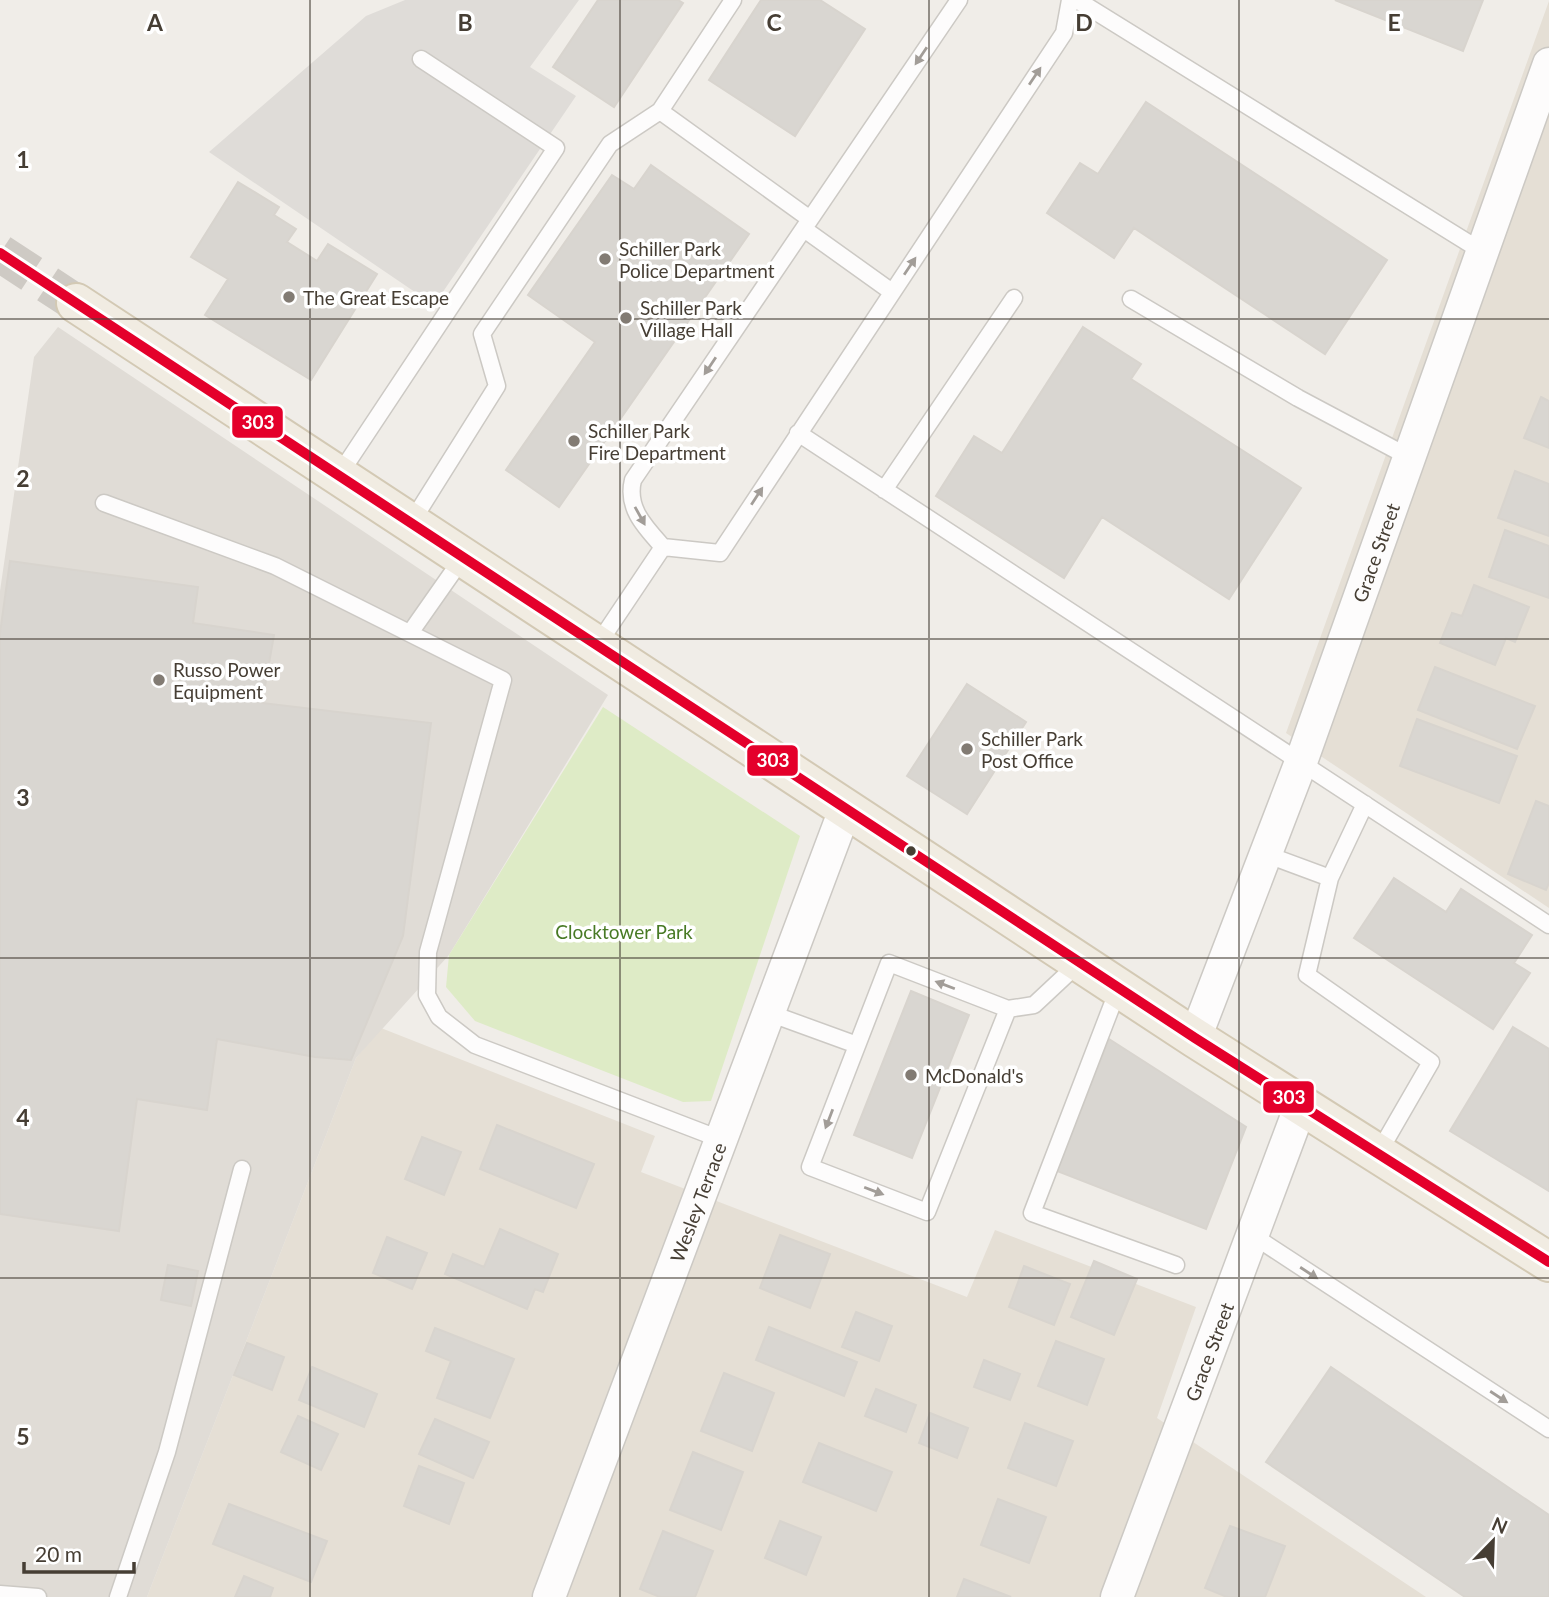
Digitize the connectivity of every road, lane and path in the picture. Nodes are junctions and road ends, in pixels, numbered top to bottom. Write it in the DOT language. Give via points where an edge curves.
graph roads {
  1 [pos="733,0"];
  2 [pos="959,0"];
  3 [pos="1070,0"];
  4 [pos="1077,0"];
  5 [pos="421,59"];
  6 [pos="1549,64"];
  7 [pos="660,110"];
  8 [pos="807,224"];
  9 [pos="1483,251"];
  10 [pos="892,292"];
  11 [pos="1014,298"];
  12 [pos="1131,299"];
  13 [pos="76,303"];
  14 [pos="798,433"];
  15 [pos="1409,457"];
  16 [pos="339,475"];
  17 [pos="884,490"];
  18 [pos="104,503"];
  19 [pos="411,523"];
  20 [pos="663,547"];
  21 [pos="464,556"];
  22 [pos="410,633"];
  23 [pos="598,644"];
  24 [pos="1300,762"];
  25 [pos="1365,804"];
  26 [pos="846,807"];
  27 [pos="1265,854"];
  28 [pos="1330,878"];
  29 [pos="1549,925"];
  30 [pos="1080,962"];
  31 [pos="1119,987"];
  32 [pos="1008,1009"];
  33 [pos="769,1013"];
  34 [pos="1195,1038"];
  35 [pos="857,1045"];
  36 [pos="1301,1105"];
  37 [pos="720,1139"];
  38 [pos="1379,1152"];
  39 [pos="242,1169"];
  40 [pos="1252,1235"];
  41 [pos="1549,1262"];
  42 [pos="1176,1265"];
  43 [pos="1549,1429"];
  44 [pos="0,1594"];
  45 [pos="38,1597"];
  46 [pos="118,1597"];
  47 [pos="550,1597"];
  48 [pos="1117,1597"];
  1 -- 7 [label="lane"];
  2 -- 8 [label="lane, one-way"];
  10 -- 3 [label="lane, one-way" via="1064,33"];
  4 -- 9 [label="lane"];
  5 -- 16 [label="lane" via="556,148"];
  6 -- 9 [label="street, Grace Street"];
  7 -- 8 [label="lane"];
  7 -- 19 [label="lane" via="610,144 482,334 497,386"];
  8 -- 10 [label="lane"];
  8 -- 20 [label="lane, one-way" via="633,480 637,515"];
  9 -- 15 [label="street, Grace Street"];
  10 -- 14 [label="lane"];
  11 -- 17 [label="lane"];
  12 -- 15 [label="lane" via="1298,398"];
  13 -- 16 [label="main road"];
  14 -- 17 [label="lane"];
  20 -- 14 [label="lane, one-way" via="720,553"];
  15 -- 24 [label="street, Grace Street"];
  16 -- 19 [label="main road"];
  17 -- 24 [label="lane"];
  18 -- 22 [label="lane" via="275,566"];
  19 -- 21 [label="main road"];
  20 -- 23 [label="lane"];
  21 -- 22 [label="lane"];
  21 -- 23 [label="main road"];
  22 -- 37 [label="lane" via="503,680 428,952 427,995 439,1017 475,1045"];
  23 -- 26 [label="main road"];
  24 -- 25 [label="lane"];
  24 -- 27 [label="street, Grace Street"];
  25 -- 28 [label="lane"];
  25 -- 29 [label="lane"];
  26 -- 30 [label="main road"];
  26 -- 33 [label="street, Wesley Terrace"];
  27 -- 28 [label="lane"];
  27 -- 34 [label="street, Grace Street"];
  28 -- 38 [label="lane" via="1307,975 1431,1062"];
  30 -- 31 [label="main road"];
  30 -- 32 [label="lane" via="1034,1005"];
  31 -- 34 [label="main road"];
  31 -- 42 [label="lane" via="1032,1213"];
  32 -- 35 [label="lane, one-way" via="888,963"];
  35 -- 32 [label="lane, one-way" via="810,1167 927,1212"];
  33 -- 35 [label="lane"];
  33 -- 37 [label="street, Wesley Terrace"];
  34 -- 36 [label="main road"];
  36 -- 38 [label="main road"];
  36 -- 40 [label="street, Grace Street"];
  37 -- 47 [label="street, Wesley Terrace"];
  38 -- 41 [label="main road"];
  39 -- 46 [label="lane" via="167,1452"];
  40 -- 43 [label="lane, one-way"];
  40 -- 48 [label="street, Grace Street"];
  44 -- 45 [label="lane"];
}
